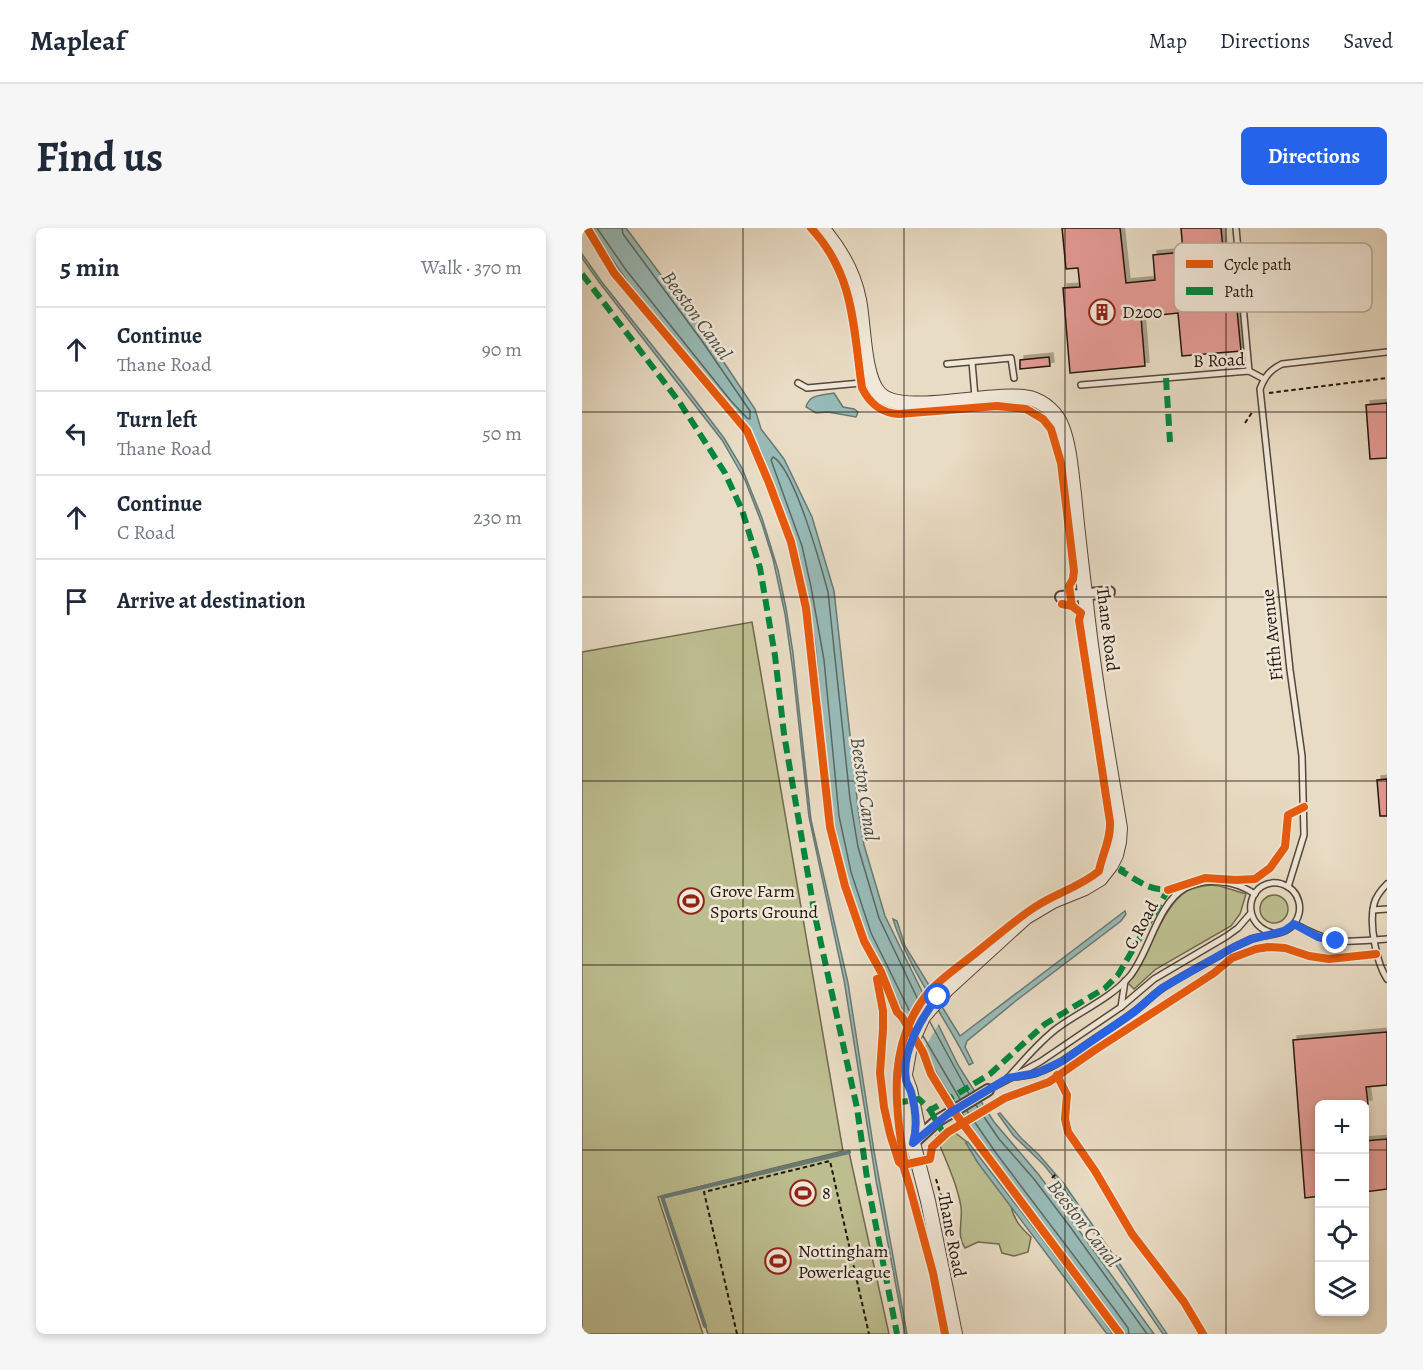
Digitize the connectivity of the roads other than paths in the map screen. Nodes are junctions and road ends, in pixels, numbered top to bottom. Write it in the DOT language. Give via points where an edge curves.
graph roads {
  1 [pos="822,228"];
  2 [pos="1236,228"];
  3 [pos="1237,243"];
  4 [pos="1244,312"];
  5 [pos="1387,352"];
  6 [pos="972,362"];
  7 [pos="947,364"];
  8 [pos="1250,371"];
  9 [pos="1014,378"];
  10 [pos="1264,379"];
  11 [pos="872,382"];
  12 [pos="798,383"];
  13 [pos="1081,385"];
  14 [pos="975,399"];
  15 [pos="1109,592"];
  16 [pos="1085,595"];
  17 [pos="1061,597"];
  18 [pos="1387,884"];
  19 [pos="1288,887"];
  20 [pos="1255,894"];
  21 [pos="1387,909"];
  22 [pos="1373,910"];
  23 [pos="1251,913"];
  24 [pos="1294,924"];
  25 [pos="1272,933"];
  26 [pos="1387,939"];
  27 [pos="1375,940"];
  28 [pos="1387,979"];
  29 [pos="1125,981"];
  30 [pos="1121,1006"];
  31 [pos="1008,1078"];
  32 [pos="988,1090"];
  33 [pos="913,1143"];
  34 [pos="955,1334"];
  1 -- 11 [label="street" via="842,256 856,289"];
  2 -- 3 [label="lane"];
  4 -- 8 [label="lane"];
  5 -- 10 [label="lane, B Road" via="1282,364"];
  6 -- 7 [label="lane"];
  6 -- 9 [label="lane" via="1011,358"];
  6 -- 14 [label="lane"];
  8 -- 10 [label="lane, B Road"];
  8 -- 13 [label="lane, B Road"];
  10 -- 19 [label="lane, Fifth Avenue" via="1260,388 1262,409 1302,756 1304,835"];
  11 -- 12 [label="lane" via="807,388"];
  11 -- 14 [label="street, Thane Road" via="881,395 899,404"];
  14 -- 16 [label="street, Thane Road" via="1029,398 1047,407 1061,424 1070,464"];
  15 -- 16 [label="street"];
  16 -- 17 [label="street"];
  16 -- 33 [label="street, Thane Road" via="1120,828 1116,855 1100,879 1026,917 946,989 923,1017 907,1062 906,1079 918,1128"];
  18 -- 22 [label="lane"];
  19 -- 20 [label="lane" via="1274,883"];
  19 -- 24 [label="lane" via="1299,900 1299,916"];
  20 -- 23 [label="lane"];
  20 -- 29 [label="lane, C Road" via="1216,881 1186,887 1168,904"];
  21 -- 22 [label="lane"];
  22 -- 27 [label="lane"];
  23 -- 25 [label="lane" via="1257,926"];
  23 -- 30 [label="lane, C Road" via="1238,928 1154,979"];
  24 -- 25 [label="lane, C Road"];
  24 -- 27 [label="lane" via="1318,937 1344,943"];
  25 -- 31 [label="lane, C Road" via="1234,947 1162,988 1064,1060 1037,1073"];
  26 -- 27 [label="lane"];
  27 -- 28 [label="lane" via="1377,961"];
  29 -- 30 [label="lane, C Road"];
  29 -- 31 [label="lane, C Road" via="1055,1030"];
  30 -- 31 [label="lane, C Road" via="1040,1062"];
  31 -- 32 [label="lane, C Road"];
  32 -- 33 [label="street" via="948,1114"];
  33 -- 34 [label="street, Thane Road"];
}
